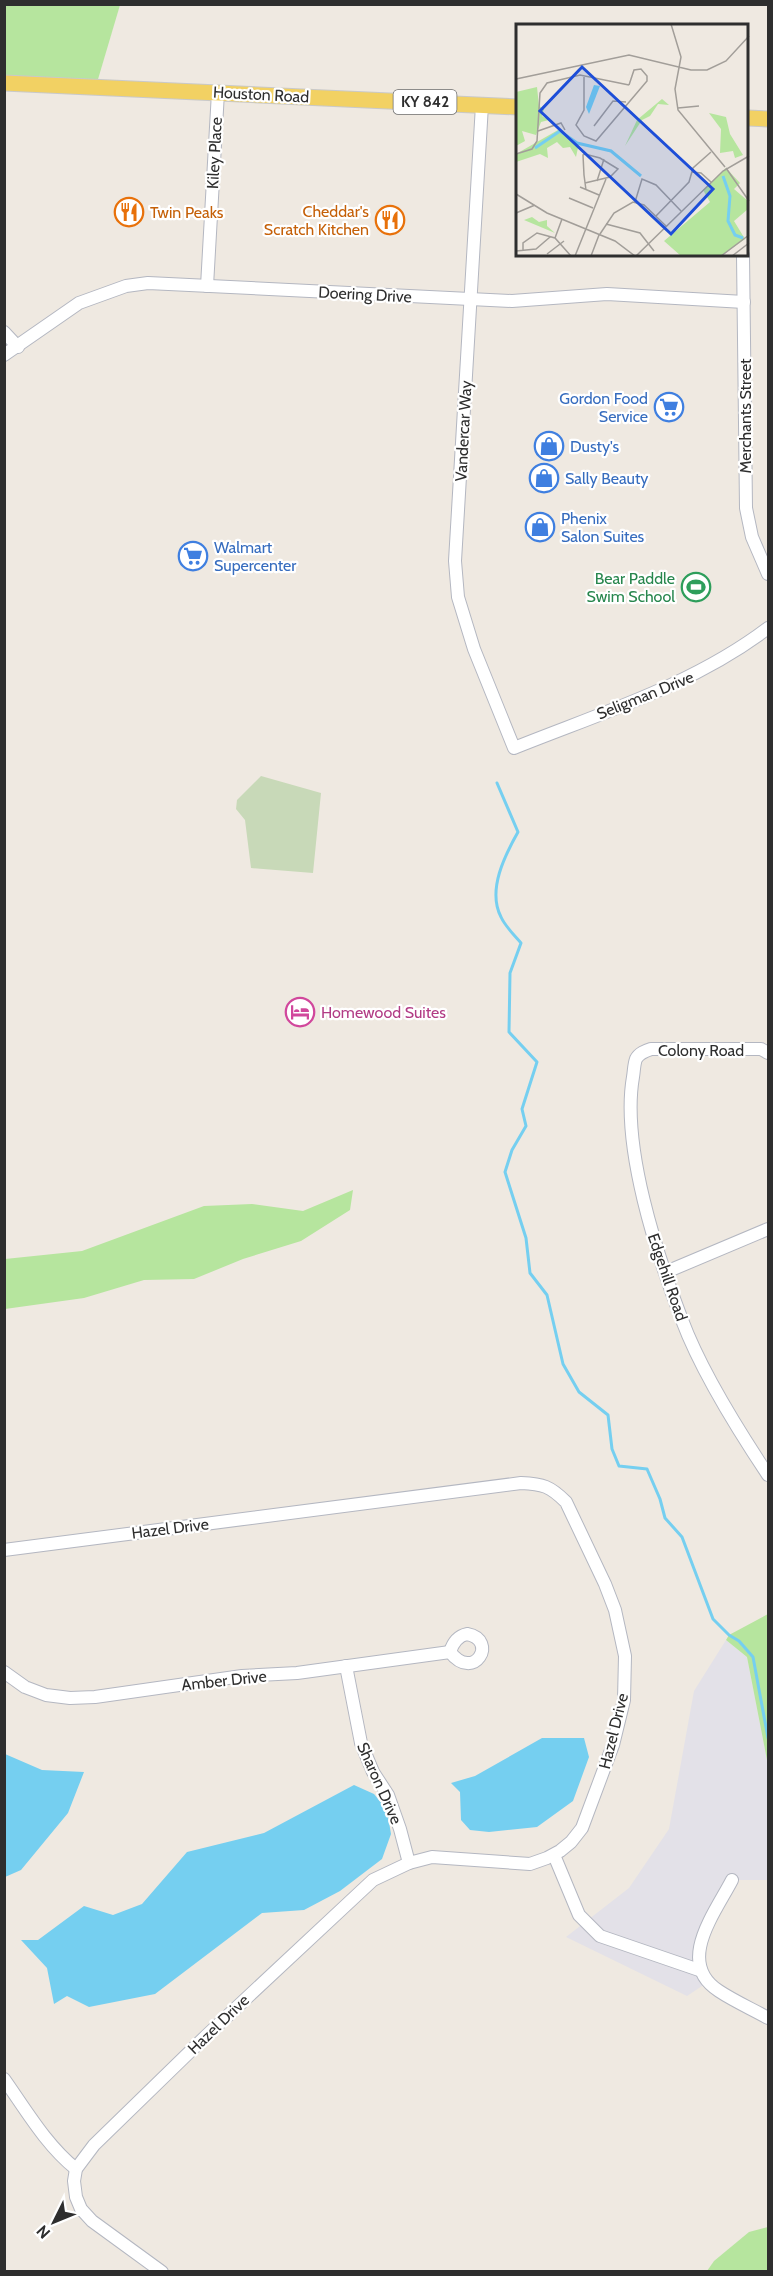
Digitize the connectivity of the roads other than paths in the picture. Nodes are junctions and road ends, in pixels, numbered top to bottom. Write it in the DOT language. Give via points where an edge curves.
graph roads {
  1 [pos="4,83"];
  2 [pos="218,92"];
  3 [pos="482,105"];
  4 [pos="516,107"];
  5 [pos="749,118"];
  6 [pos="768,119"];
  7 [pos="743,256"];
  8 [pos="207,286"];
  9 [pos="471,299"];
  10 [pos="744,302"];
  11 [pos="4,332"];
  12 [pos="18,347"];
  13 [pos="4,355"];
  14 [pos="768,574"];
  15 [pos="768,628"];
  16 [pos="514,748"];
  17 [pos="768,1053"];
  18 [pos="636,1060"];
  19 [pos="768,1229"];
  20 [pos="666,1272"];
  21 [pos="768,1475"];
  22 [pos="4,1550"];
  23 [pos="450,1652"];
  24 [pos="346,1666"];
  25 [pos="4,1672"];
  26 [pos="554,1855"];
  27 [pos="409,1863"];
  28 [pos="732,1880"];
  29 [pos="699,1970"];
  30 [pos="768,2018"];
  31 [pos="4,2079"];
  32 [pos="76,2169"];
  33 [pos="162,2271"];
  1 -- 2 [label="main road, Houston Road / KY 842"];
  2 -- 3 [label="main road, Houston Road / KY 842"];
  2 -- 8 [label="street, Kiley Place"];
  3 -- 4 [label="main road, Houston Road / KY 842"];
  3 -- 9 [label="street, Vandercar Way"];
  5 -- 6 [label="main road"];
  7 -- 10 [label="street, Merchants Street"];
  8 -- 9 [label="street, Doering Drive"];
  8 -- 12 [label="street, Doering Drive" via="148,284 105,292 70,308"];
  9 -- 10 [label="street, Doering Drive" via="528,301 607,294"];
  9 -- 16 [label="street, Vandercar Way" via="455,561 458,597 474,649"];
  10 -- 14 [label="street, Merchants Street" via="746,508"];
  11 -- 12 [label="street"];
  12 -- 13 [label="street, Doering Drive"];
  15 -- 16 [label="street, Seligman Drive" via="690,677"];
  17 -- 18 [label="street, Colony Road" via="651,1049"];
  18 -- 20 [label="street, Edgehill Road" via="630,1090 637,1168"];
  19 -- 20 [label="street"];
  20 -- 21 [label="street, Edgehill Road" via="699,1357"];
  22 -- 26 [label="street, Hazel Drive" via="521,1483 543,1484 566,1502 615,1610 625,1656 624,1700 613,1745 582,1827"];
  23 -- 24 [label="street, Amber Drive"];
  24 -- 25 [label="street, Amber Drive" via="69,1698 25,1687"];
  24 -- 27 [label="street, Sharon Drive" via="361,1743 388,1795"];
  26 -- 27 [label="street, Hazel Drive" via="530,1864 432,1857"];
  26 -- 29 [label="street" via="579,1915 600,1936"];
  27 -- 32 [label="street, Hazel Drive" via="374,1880 323,1925 94,2145"];
  28 -- 29 [label="street" via="702,1938"];
  29 -- 30 [label="street" via="717,1991"];
  31 -- 32 [label="street" via="62,2158"];
  32 -- 33 [label="street" via="74,2181 81,2209"];
}
